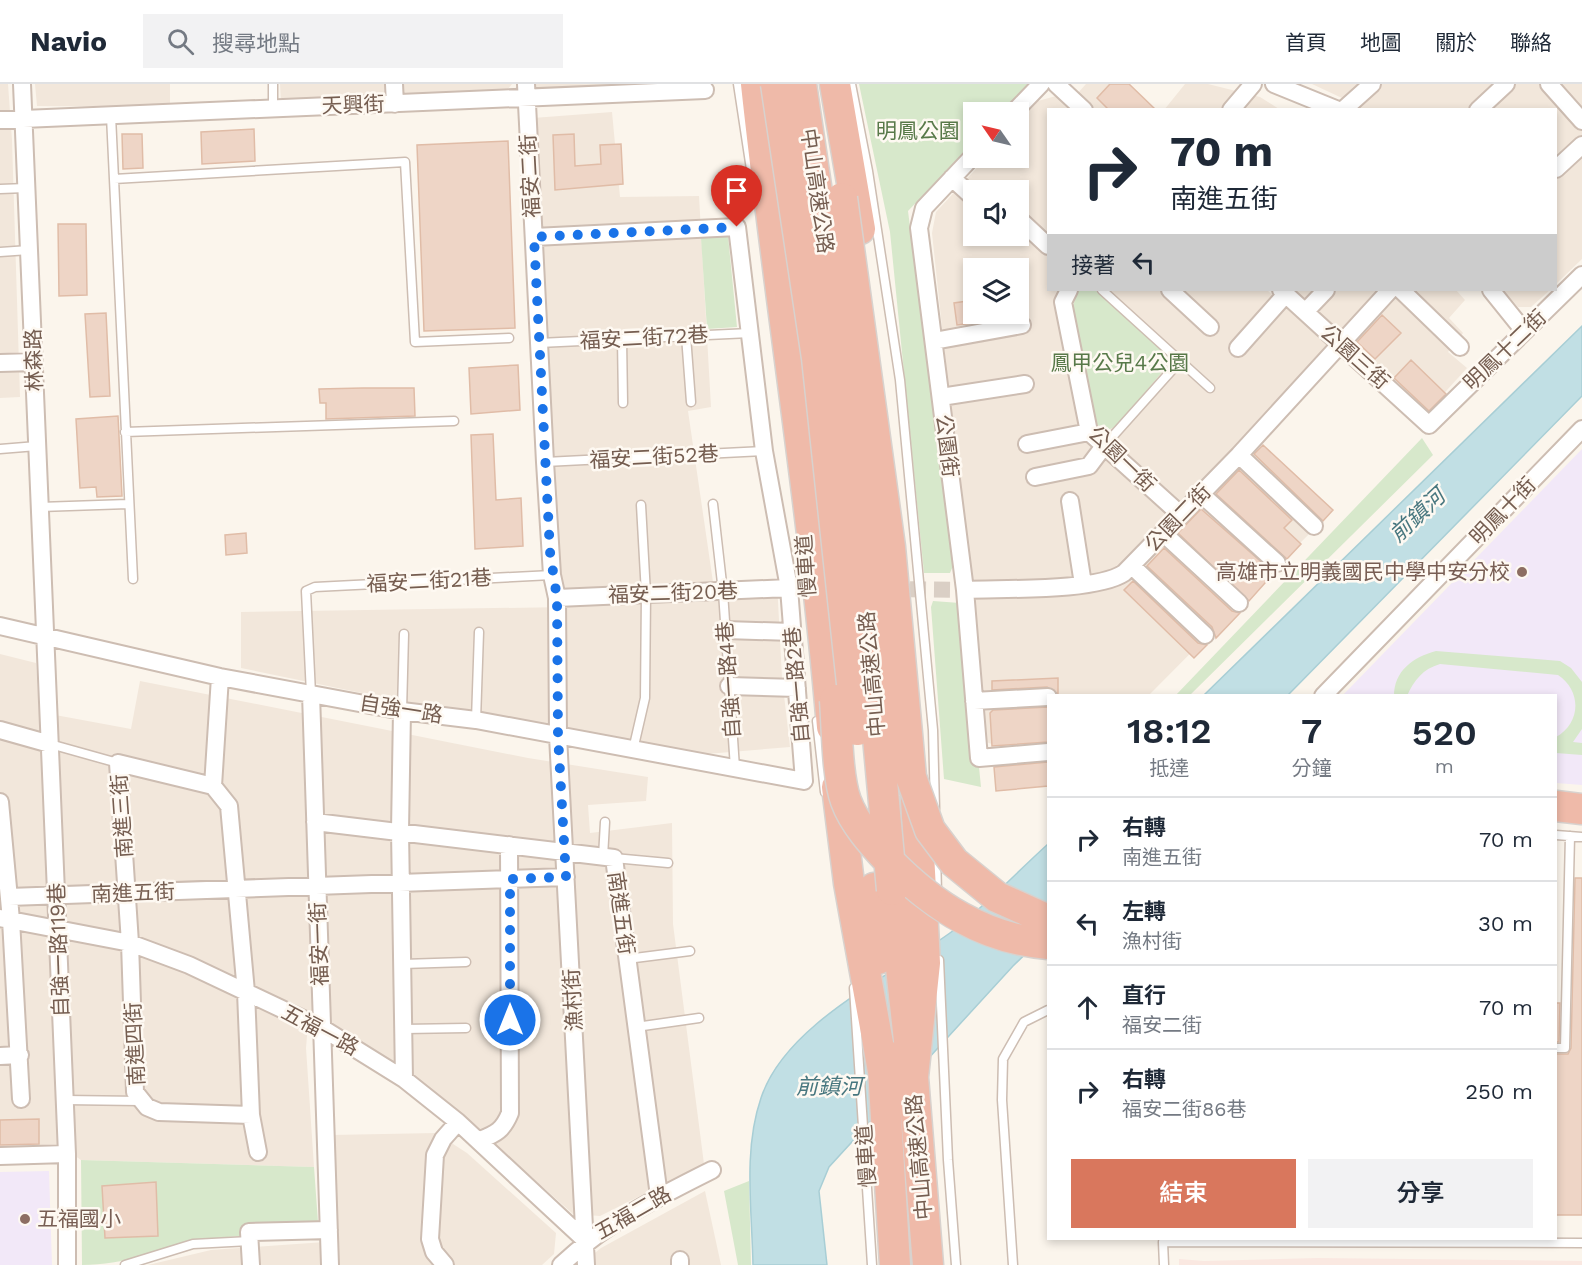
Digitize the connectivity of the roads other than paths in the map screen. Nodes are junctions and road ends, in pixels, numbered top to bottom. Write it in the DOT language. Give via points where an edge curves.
graph roads {
  1 [pos="22,84"];
  2 [pos="273,84"];
  3 [pos="394,84"];
  4 [pos="738,84"];
  5 [pos="757,84"];
  6 [pos="776,84"];
  7 [pos="801,84"];
  8 [pos="822,84"];
  9 [pos="835,84"];
  10 [pos="851,84"];
  11 [pos="1041,84"];
  12 [pos="1056,84"];
  13 [pos="1253,84"];
  14 [pos="1274,84"];
  15 [pos="1372,84"];
  16 [pos="1506,84"];
  17 [pos="1549,84"];
  18 [pos="705,90"];
  19 [pos="526,91"];
  20 [pos="1024,102"];
  21 [pos="395,104"];
  22 [pos="1082,108"];
  23 [pos="1233,108"];
  24 [pos="1334,108"];
  25 [pos="1337,108"];
  26 [pos="1480,108"];
  27 [pos="273,109"];
  28 [pos="111,116"];
  29 [pos="24,119"];
  30 [pos="0,120"];
  31 [pos="1582,121"];
  32 [pos="1582,145"];
  33 [pos="963,166"];
  34 [pos="1557,168"];
  35 [pos="952,178"];
  36 [pos="114,179"];
  37 [pos="26,188"];
  38 [pos="963,188"];
  39 [pos="0,189"];
  40 [pos="754,189"];
  41 [pos="1029,228"];
  42 [pos="534,237"];
  43 [pos="1047,245"];
  44 [pos="29,250"];
  45 [pos="0,252"];
  46 [pos="1582,275"];
  47 [pos="1068,291"];
  48 [pos="1103,291"];
  49 [pos="1171,291"];
  50 [pos="1325,291"];
  51 [pos="1389,291"];
  52 [pos="1402,291"];
  53 [pos="1492,291"];
  54 [pos="1283,292"];
  55 [pos="1305,312"];
  56 [pos="1022,325"];
  57 [pos="1210,327"];
  58 [pos="1524,331"];
  59 [pos="750,333"];
  60 [pos="686,336"];
  61 [pos="509,338"];
  62 [pos="622,339"];
  63 [pos="934,341"];
  64 [pos="539,342"];
  65 [pos="1340,344"];
  66 [pos="1460,347"];
  67 [pos="1238,348"];
  68 [pos="1180,361"];
  69 [pos="34,362"];
  70 [pos="0,363"];
  71 [pos="1025,384"];
  72 [pos="783,387"];
  73 [pos="1210,388"];
  74 [pos="941,397"];
  75 [pos="691,402"];
  76 [pos="623,404"];
  77 [pos="454,421"];
  78 [pos="1429,425"];
  79 [pos="1582,429"];
  80 [pos="125,432"];
  81 [pos="1089,432"];
  82 [pos="1027,444"];
  83 [pos="37,446"];
  84 [pos="1104,447"];
  85 [pos="0,449"];
  86 [pos="764,451"];
  87 [pos="1239,455"];
  88 [pos="545,462"];
  89 [pos="1035,477"];
  90 [pos="1201,494"];
  91 [pos="1071,501"];
  92 [pos="128,504"];
  93 [pos="713,504"];
  94 [pos="641,505"];
  95 [pos="40,507"];
  96 [pos="1181,515"];
  97 [pos="1314,526"];
  98 [pos="1163,533"];
  99 [pos="1277,563"];
  100 [pos="1132,566"];
  101 [pos="552,575"];
  102 [pos="133,579"];
  103 [pos="1083,584"];
  104 [pos="807,586"];
  105 [pos="789,588"];
  106 [pos="965,590"];
  107 [pos="723,592"];
  108 [pos="646,594"];
  109 [pos="557,598"];
  110 [pos="1239,603"];
  111 [pos="0,626"];
  112 [pos="725,630"];
  113 [pos="478,632"];
  114 [pos="792,632"];
  115 [pos="404,634"];
  116 [pos="46,635"];
  117 [pos="1205,635"];
  118 [pos="220,677"];
  119 [pos="729,686"];
  120 [pos="797,688"];
  121 [pos="311,694"];
  122 [pos="1325,694"];
  123 [pos="1047,697"];
  124 [pos="974,701"];
  125 [pos="402,711"];
  126 [pos="817,716"];
  127 [pos="476,720"];
  128 [pos="0,730"];
  129 [pos="558,736"];
  130 [pos="50,744"];
  131 [pos="633,750"];
  132 [pos="1047,752"];
  133 [pos="118,764"];
  134 [pos="910,766"];
  135 [pos="735,768"];
  136 [pos="804,781"];
  137 [pos="213,786"];
  138 [pos="836,799"];
  139 [pos="0,802"];
  140 [pos="1557,806"];
  141 [pos="1582,809"];
  142 [pos="315,822"];
  143 [pos="605,822"];
  144 [pos="1569,824"];
  145 [pos="400,831"];
  146 [pos="1557,834"];
  147 [pos="1582,837"];
  148 [pos="509,845"];
  149 [pos="565,852"];
  150 [pos="835,856"];
  151 [pos="606,857"];
  152 [pos="668,863"];
  153 [pos="566,877"];
  154 [pos="510,879"];
  155 [pos="402,883"];
  156 [pos="317,886"];
  157 [pos="237,889"];
  158 [pos="127,893"];
  159 [pos="56,896"];
  160 [pos="9,897"];
  161 [pos="1047,901"];
  162 [pos="6,919"];
  163 [pos="1047,920"];
  164 [pos="846,927"];
  165 [pos="57,928"];
  166 [pos="933,932"];
  167 [pos="130,943"];
  168 [pos="1047,944"];
  169 [pos="690,951"];
  170 [pos="1047,958"];
  171 [pos="627,959"];
  172 [pos="466,962"];
  173 [pos="403,964"];
  174 [pos="859,977"];
  175 [pos="246,992"];
  176 [pos="1047,1010"];
  177 [pos="699,1018"];
  178 [pos="636,1027"];
  179 [pos="322,1028"];
  180 [pos="466,1028"];
  181 [pos="404,1029"];
  182 [pos="1557,1048"];
  183 [pos="20,1054"];
  184 [pos="0,1056"];
  185 [pos="883,1071"];
  186 [pos="913,1077"];
  187 [pos="404,1079"];
  188 [pos="21,1099"];
  189 [pos="65,1100"];
  190 [pos="140,1101"];
  191 [pos="250,1115"];
  192 [pos="458,1122"];
  193 [pos="480,1140"];
  194 [pos="258,1152"];
  195 [pos="67,1154"];
  196 [pos="0,1156"];
  197 [pos="934,1161"];
  198 [pos="712,1170"];
  199 [pos="879,1174"];
  200 [pos="659,1197"];
  201 [pos="329,1230"];
  202 [pos="249,1236"];
  203 [pos="1163,1240"];
  204 [pos="586,1241"];
  205 [pos="1535,1241"];
  206 [pos="1582,1243"];
  207 [pos="67,1265"];
  208 [pos="125,1265"];
  209 [pos="251,1265"];
  210 [pos="330,1265"];
  211 [pos="445,1265"];
  212 [pos="561,1265"];
  213 [pos="586,1265"];
  214 [pos="872,1265"];
  215 [pos="895,1265"];
  216 [pos="928,1265"];
  217 [pos="956,1265"];
  218 [pos="1013,1265"];
  219 [pos="1164,1265"];
  1 -- 29 [label="street, 林森路"];
  2 -- 27 [label="lane"];
  3 -- 21 [label="street"];
  4 -- 40 [label="lane"];
  5 -- 138 [label="highway, bridge" via="795,288"];
  5 -- 174 [label="highway" via="772,236 820,600"];
  6 -- 185 [label="highway, 中山高速公路, bridge" via="817,358 873,877"];
  7 -- 186 [label="highway, 中山高速公路, bridge" via="846,388"];
  8 -- 134 [label="highway, bridge" via="843,198 890,547"];
  9 -- 166 [label="highway" via="878,356 904,562"];
  10 -- 166 [label="lane" via="900,380 933,730"];
  11 -- 20 [label="street"];
  12 -- 22 [label="street"];
  13 -- 23 [label="street"];
  14 -- 24 [label="street"];
  15 -- 25 [label="street"];
  16 -- 26 [label="street"];
  17 -- 31 [label="street"];
  18 -- 19 [label="street, 天興街"];
  19 -- 21 [label="street, 天興街"];
  19 -- 42 [label="street, 福安二街"];
  21 -- 27 [label="street, 天興街"];
  27 -- 28 [label="street, 天興街"];
  28 -- 29 [label="street, 天興街"];
  28 -- 36 [label="lane"];
  29 -- 30 [label="street, 天興街"];
  29 -- 37 [label="street, 林森路"];
  32 -- 34 [label="street"];
  33 -- 35 [label="street, 公園街"];
  35 -- 38 [label="street"];
  35 -- 63 [label="street, 公園街" via="924,208 920,219"];
  36 -- 61 [label="lane" via="405,162 415,342"];
  36 -- 80 [label="lane"];
  37 -- 39 [label="lane"];
  37 -- 44 [label="street, 林森路"];
  41 -- 43 [label="street"];
  42 -- 59 [label="street, 自強一路2巷" via="737,227"];
  42 -- 64 [label="street, 福安二街"];
  44 -- 45 [label="lane"];
  44 -- 69 [label="street, 林森路"];
  46 -- 58 [label="street, 明鳳十二街"];
  47 -- 81 [label="street, 公園一街" via="1063,302"];
  48 -- 68 [label="lane"];
  49 -- 57 [label="street"];
  50 -- 55 [label="street"];
  51 -- 65 [label="street, 公園二街"];
  52 -- 66 [label="street"];
  53 -- 58 [label="street"];
  54 -- 55 [label="street, 公園三街"];
  54 -- 67 [label="street"];
  55 -- 65 [label="street, 公園三街"];
  56 -- 63 [label="street"];
  58 -- 78 [label="street, 明鳳十二街"];
  59 -- 60 [label="lane, 福安二街72巷"];
  59 -- 86 [label="street, 自強一路2巷"];
  60 -- 62 [label="lane, 福安二街72巷"];
  60 -- 75 [label="lane"];
  62 -- 64 [label="lane, 福安二街72巷"];
  62 -- 76 [label="lane"];
  63 -- 74 [label="street, 公園街"];
  64 -- 88 [label="street, 福安二街"];
  65 -- 78 [label="street, 公園三街"];
  65 -- 87 [label="street, 公園二街"];
  68 -- 73 [label="lane"];
  68 -- 84 [label="lane"];
  69 -- 70 [label="street"];
  69 -- 83 [label="street, 林森路"];
  71 -- 74 [label="street"];
  72 -- 104 [label="lane, 慢車道" via="802,516"];
  74 -- 106 [label="street, 公園街"];
  77 -- 80 [label="lane"];
  79 -- 122 [label="street, 明鳳十街"];
  80 -- 92 [label="lane"];
  81 -- 82 [label="street"];
  81 -- 84 [label="street, 公園一街"];
  83 -- 85 [label="lane"];
  83 -- 95 [label="street, 林森路"];
  84 -- 89 [label="street" via="1089,466"];
  84 -- 96 [label="street, 公園一街"];
  86 -- 88 [label="lane, 福安二街52巷"];
  86 -- 105 [label="street, 自強一路2巷"];
  87 -- 90 [label="street, 公園二街"];
  87 -- 97 [label="street"];
  88 -- 101 [label="street, 福安二街"];
  90 -- 96 [label="street, 公園二街"];
  90 -- 99 [label="street"];
  91 -- 103 [label="street"];
  92 -- 95 [label="lane"];
  92 -- 102 [label="lane"];
  93 -- 107 [label="lane, 自強一路4巷"];
  94 -- 108 [label="lane"];
  95 -- 116 [label="street, 林森路"];
  96 -- 98 [label="street, 公園二街"];
  98 -- 100 [label="street, 公園二街"];
  98 -- 110 [label="street"];
  100 -- 103 [label="street, 公園二街" via="1115,579"];
  100 -- 117 [label="street"];
  101 -- 109 [label="street, 福安二街"];
  101 -- 121 [label="lane, 福安二街21巷" via="315,587 306,591"];
  103 -- 106 [label="street, 公園二街"];
  105 -- 107 [label="street, 福安二街20巷"];
  105 -- 114 [label="street, 自強一路2巷"];
  106 -- 124 [label="street, 公園街"];
  107 -- 108 [label="street, 福安二街20巷"];
  107 -- 112 [label="lane, 自強一路4巷"];
  108 -- 109 [label="street, 福安二街20巷"];
  108 -- 131 [label="lane" via="645,698"];
  109 -- 129 [label="street, 福安二街"];
  111 -- 116 [label="street, 自強一路"];
  112 -- 114 [label="street"];
  112 -- 119 [label="lane, 自強一路4巷"];
  113 -- 127 [label="lane"];
  114 -- 120 [label="street, 自強一路2巷"];
  115 -- 125 [label="lane"];
  116 -- 118 [label="street, 自強一路"];
  116 -- 130 [label="street, 自強一路119巷"];
  118 -- 121 [label="street, 自強一路"];
  118 -- 137 [label="street"];
  119 -- 120 [label="street"];
  119 -- 135 [label="lane, 自強一路4巷"];
  120 -- 136 [label="street, 自強一路2巷"];
  121 -- 125 [label="street, 自強一路"];
  121 -- 142 [label="street, 福安一街"];
  123 -- 124 [label="street"];
  124 -- 132 [label="street, 公園街" via="980,758"];
  125 -- 127 [label="street, 自強一路"];
  125 -- 145 [label="street"];
  126 -- 138 [label="lane"];
  127 -- 129 [label="street, 自強一路"];
  128 -- 130 [label="street"];
  129 -- 131 [label="street, 自強一路"];
  129 -- 149 [label="street, 漁村街"];
  130 -- 133 [label="lane"];
  130 -- 159 [label="street, 自強一路119巷"];
  131 -- 135 [label="street, 自強一路"];
  133 -- 137 [label="street, 南進三街"];
  133 -- 158 [label="street, 南進三街"];
  134 -- 161 [label="highway, bridge" via="930,812 963,854 1004,886"];
  134 -- 163 [label="highway, bridge" via="921,809 945,852 983,888"];
  135 -- 136 [label="street, 自強一路"];
  137 -- 157 [label="street" via="229,806"];
  138 -- 168 [label="highway, bridge" via="873,843 928,897 980,928 1013,939"];
  138 -- 170 [label="highway, bridge" via="882,871 933,915 964,934 999,948"];
  139 -- 160 [label="street"];
  140 -- 141 [label="highway"];
  142 -- 145 [label="street, 南進五街"];
  142 -- 156 [label="street, 福安一街"];
  143 -- 151 [label="lane"];
  144 -- 146 [label="lane"];
  144 -- 147 [label="lane"];
  144 -- 182 [label="lane" via="1566,1048"];
  145 -- 148 [label="street, 南進五街"];
  145 -- 155 [label="street"];
  148 -- 149 [label="street, 南進五街"];
  148 -- 154 [label="street"];
  149 -- 151 [label="street, 南進五街"];
  149 -- 153 [label="street, 漁村街"];
  150 -- 164 [label="lane"];
  151 -- 152 [label="lane"];
  151 -- 171 [label="street, 南進五街" via="614,858"];
  153 -- 154 [label="street, 南進五街"];
  153 -- 204 [label="street, 漁村街"];
  154 -- 155 [label="street, 南進五街"];
  154 -- 193 [label="street" via="510,1113 497,1134"];
  155 -- 156 [label="street, 南進五街"];
  155 -- 173 [label="street"];
  156 -- 157 [label="street, 南進五街"];
  156 -- 179 [label="street, 福安一街"];
  157 -- 158 [label="street, 南進五街"];
  157 -- 175 [label="street"];
  158 -- 159 [label="street, 南進五街"];
  158 -- 167 [label="street, 南進四街"];
  159 -- 160 [label="street, 南進五街"];
  159 -- 165 [label="street, 自強一路119巷"];
  160 -- 162 [label="street"];
  162 -- 165 [label="street, 五福一路"];
  162 -- 183 [label="street"];
  165 -- 167 [label="street, 五福一路"];
  165 -- 189 [label="street, 自強一路119巷"];
  166 -- 186 [label="highway" via="925,963"];
  166 -- 197 [label="lane"];
  167 -- 175 [label="street, 五福一路"];
  167 -- 190 [label="street, 南進四街" via="135,1092"];
  169 -- 171 [label="lane"];
  171 -- 178 [label="street, 南進五街"];
  172 -- 173 [label="lane"];
  173 -- 181 [label="street"];
  174 -- 185 [label="highway"];
  174 -- 199 [label="lane, 慢車道"];
  175 -- 179 [label="street, 五福一路"];
  175 -- 191 [label="street"];
  176 -- 218 [label="lane" via="1024,1022 1003,1059"];
  177 -- 178 [label="lane"];
  178 -- 200 [label="street, 南進五街"];
  179 -- 187 [label="street, 五福一路"];
  179 -- 201 [label="street, 福安一街"];
  180 -- 181 [label="lane"];
  181 -- 187 [label="street"];
  183 -- 184 [label="street"];
  183 -- 188 [label="street"];
  185 -- 199 [label="highway, 中山高速公路"];
  186 -- 197 [label="highway, 中山高速公路"];
  187 -- 192 [label="street, 五福一路"];
  189 -- 190 [label="lane"];
  189 -- 195 [label="street, 自強一路119巷"];
  190 -- 191 [label="street, 南進四街" via="159,1112"];
  191 -- 194 [label="street"];
  192 -- 193 [label="street, 五福一路"];
  192 -- 211 [label="street" via="443,1138 435,1155 430,1239 434,1252"];
  193 -- 204 [label="street, 五福一路"];
  195 -- 196 [label="street"];
  195 -- 207 [label="street, 自強一路119巷"];
  197 -- 216 [label="highway, 中山高速公路"];
  197 -- 217 [label="lane"];
  198 -- 200 [label="street, 五福二路"];
  199 -- 214 [label="lane, 慢車道"];
  199 -- 215 [label="highway, 中山高速公路"];
  200 -- 204 [label="street, 五福二路"];
  201 -- 202 [label="street"];
  201 -- 210 [label="street, 福安一街"];
  202 -- 208 [label="lane" via="193,1244"];
  202 -- 209 [label="street"];
  203 -- 205 [label="lane"];
  203 -- 219 [label="lane"];
  204 -- 212 [label="street, 五福二路"];
  204 -- 213 [label="street, 漁村街"];
  205 -- 206 [label="lane"];
}
